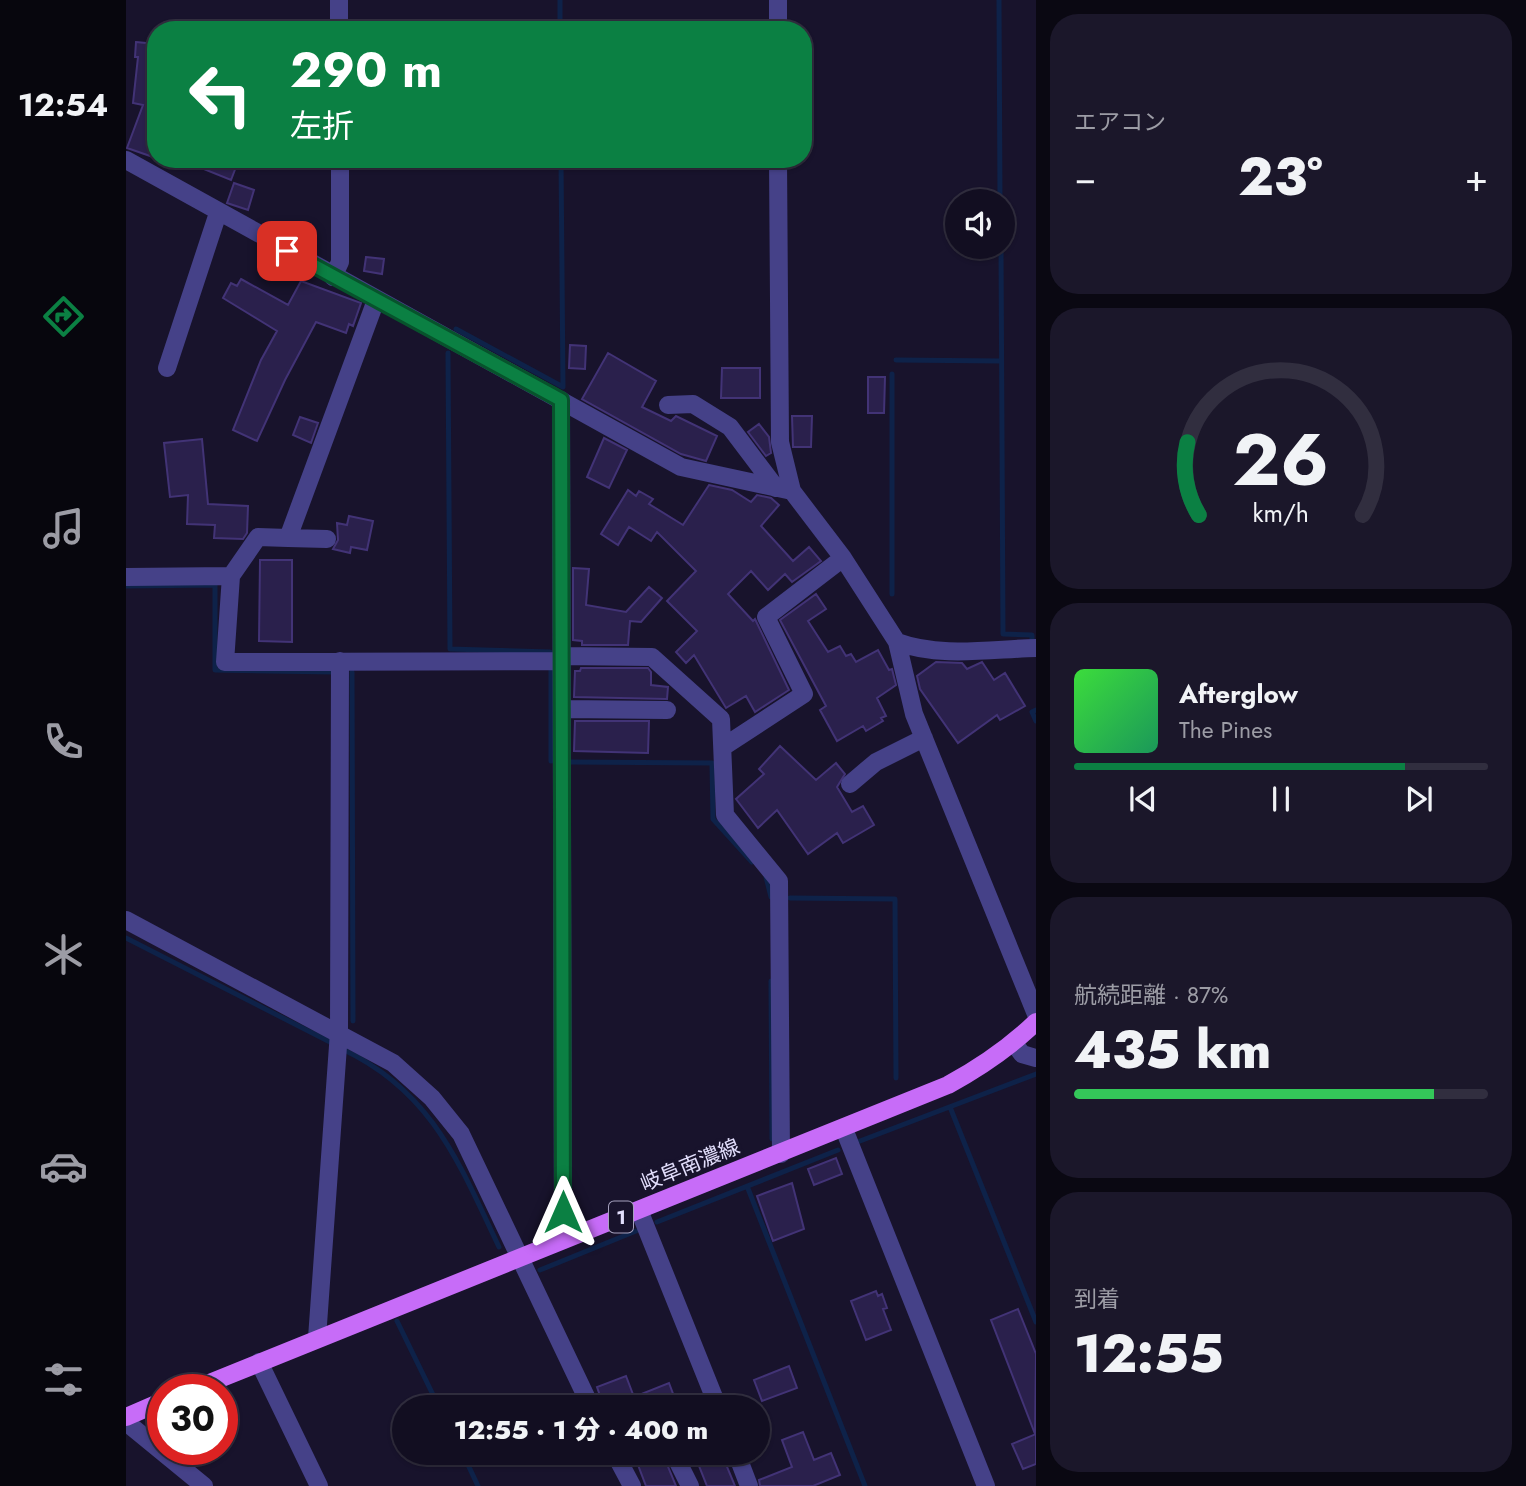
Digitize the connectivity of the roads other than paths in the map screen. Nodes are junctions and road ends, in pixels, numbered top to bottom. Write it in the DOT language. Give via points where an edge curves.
graph roads {
  1 [pos="339,0"];
  2 [pos="778,0"];
  3 [pos="339,21"];
  4 [pos="778,21"];
  5 [pos="126,160"];
  6 [pos="340,168"];
  7 [pos="778,168"];
  8 [pos="218,213"];
  9 [pos="333,277"];
  10 [pos="376,300"];
  11 [pos="167,368"];
  12 [pos="561,400"];
  13 [pos="668,405"];
  14 [pos="784,489"];
  15 [pos="288,538"];
  16 [pos="327,539"];
  17 [pos="843,558"];
  18 [pos="231,576"];
  19 [pos="126,577"];
  20 [pos="897,642"];
  21 [pos="1036,648"];
  22 [pos="561,658"];
  23 [pos="340,661"];
  24 [pos="562,709"];
  25 [pos="667,710"];
  26 [pos="924,738"];
  27 [pos="723,747"];
  28 [pos="849,784"];
  29 [pos="126,920"];
  30 [pos="1036,1014"];
  31 [pos="1036,1022"];
  32 [pos="339,1032"];
  33 [pos="1014,1043"];
  34 [pos="1036,1058"];
  35 [pos="844,1129"];
  36 [pos="781,1154"];
  37 [pos="639,1210"];
  38 [pos="563,1240"];
  39 [pos="520,1257"];
  40 [pos="317,1338"];
  41 [pos="259,1362"];
  42 [pos="230,1374"];
  43 [pos="585,1395"];
  44 [pos="713,1395"];
  45 [pos="147,1409"];
  46 [pos="126,1419"];
  47 [pos="621,1465"];
  48 [pos="680,1465"];
  49 [pos="741,1465"];
  50 [pos="204,1486"];
  51 [pos="319,1486"];
  52 [pos="632,1486"];
  53 [pos="690,1486"];
  54 [pos="749,1486"];
  55 [pos="986,1486"];
  1 -- 3 [label="street"];
  2 -- 4 [label="street"];
  5 -- 8 [label="street"];
  6 -- 9 [label="street" via="340,262"];
  7 -- 14 [label="street"];
  8 -- 9 [label="street"];
  8 -- 11 [label="street"];
  9 -- 10 [label="street"];
  10 -- 12 [label="street"];
  10 -- 15 [label="street"];
  12 -- 14 [label="street" via="681,467"];
  12 -- 22 [label="street"];
  13 -- 14 [label="street" via="693,404 730,427"];
  14 -- 17 [label="street"];
  15 -- 16 [label="street"];
  15 -- 18 [label="street" via="258,537"];
  17 -- 20 [label="street"];
  17 -- 27 [label="street" via="766,617 804,694"];
  18 -- 19 [label="street"];
  18 -- 23 [label="street" via="225,662"];
  20 -- 21 [label="street" via="944,650"];
  20 -- 26 [label="street"];
  22 -- 23 [label="street"];
  22 -- 24 [label="street"];
  22 -- 27 [label="street" via="652,657 721,719"];
  23 -- 32 [label="street"];
  24 -- 25 [label="street"];
  24 -- 38 [label="street"];
  26 -- 28 [label="street" via="876,762"];
  26 -- 30 [label="street"];
  27 -- 36 [label="street" via="725,815 779,881"];
  29 -- 32 [label="street"];
  31 -- 33 [label="main road, 岐阜南濃線 / 1"];
  32 -- 39 [label="street" via="393,1063 432,1098 461,1134"];
  32 -- 40 [label="street"];
  33 -- 34 [label="street" via="1022,1054"];
  33 -- 35 [label="main road, 岐阜南濃線 / 1" via="948,1085"];
  35 -- 36 [label="main road, 岐阜南濃線 / 1"];
  35 -- 55 [label="street"];
  36 -- 37 [label="main road, 岐阜南濃線 / 1"];
  37 -- 38 [label="main road, 岐阜南濃線 / 1"];
  37 -- 44 [label="street"];
  38 -- 39 [label="main road, 岐阜南濃線 / 1"];
  39 -- 40 [label="main road, 岐阜南濃線 / 1"];
  39 -- 43 [label="street"];
  40 -- 41 [label="main road, 岐阜南濃線 / 1"];
  41 -- 42 [label="main road, 岐阜南濃線 / 1"];
  41 -- 51 [label="street"];
  45 -- 46 [label="main road"];
  46 -- 50 [label="street"];
  47 -- 52 [label="street"];
  48 -- 53 [label="street"];
  49 -- 54 [label="street"];
}
